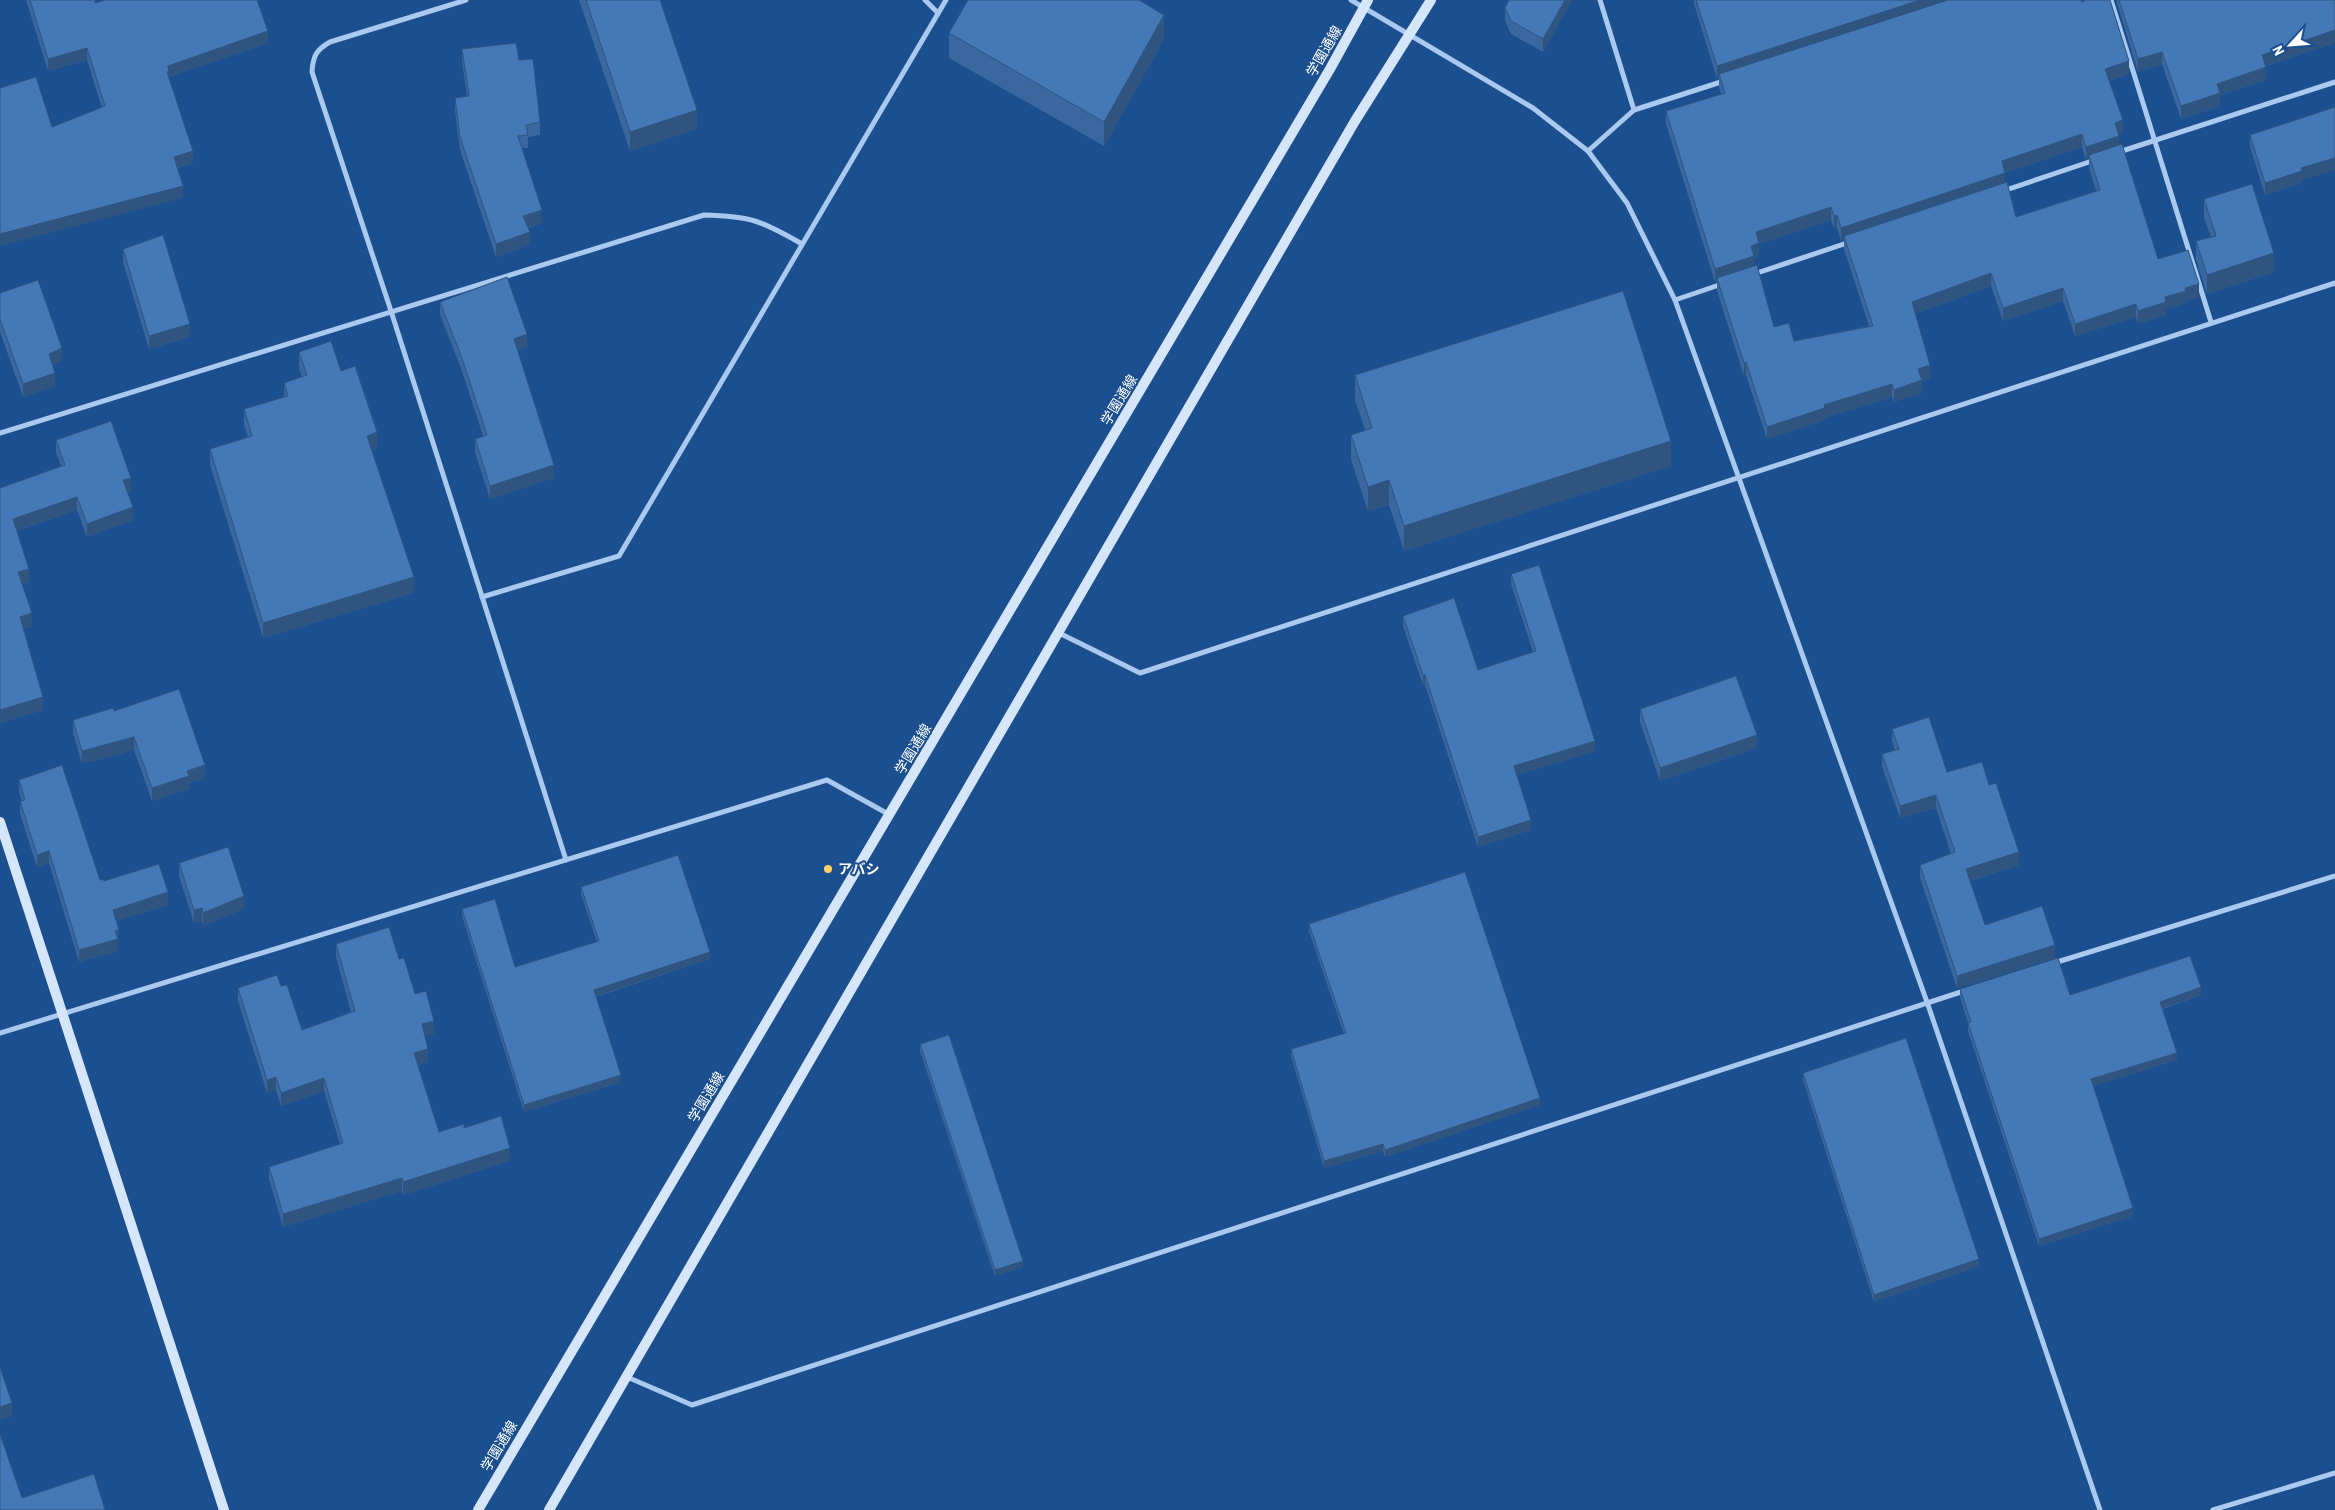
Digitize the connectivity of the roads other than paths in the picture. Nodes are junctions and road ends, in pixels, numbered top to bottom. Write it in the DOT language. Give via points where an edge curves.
graph roads {
  1 [pos="466,0"];
  2 [pos="925,0"];
  3 [pos="946,0"];
  4 [pos="1351,0"];
  5 [pos="1431,0"];
  6 [pos="1600,0"];
  7 [pos="2111,0"];
  8 [pos="1366,4"];
  9 [pos="938,13"];
  10 [pos="1410,36"];
  11 [pos="1729,79"];
  12 [pos="2335,82"];
  13 [pos="1634,110"];
  14 [pos="2154,141"];
  15 [pos="1588,152"];
  16 [pos="2117,153"];
  17 [pos="2098,159"];
  18 [pos="1995,194"];
  19 [pos="1854,240"];
  20 [pos="802,244"];
  21 [pos="1750,275"];
  22 [pos="1732,281"];
  23 [pos="2335,283"];
  24 [pos="1675,300"];
  25 [pos="391,312"];
  26 [pos="2211,322"];
  27 [pos="0,433"];
  28 [pos="1739,477"];
  29 [pos="482,597"];
  30 [pos="1056,632"];
  31 [pos="890,815"];
  32 [pos="0,822"];
  33 [pos="566,860"];
  34 [pos="2335,876"];
  35 [pos="2051,964"];
  36 [pos="1975,988"];
  37 [pos="1927,1002"];
  38 [pos="62,1013"];
  39 [pos="0,1033"];
  40 [pos="625,1377"];
  41 [pos="2335,1473"];
  42 [pos="224,1510"];
  43 [pos="478,1510"];
  44 [pos="548,1510"];
  45 [pos="2100,1510"];
  46 [pos="2213,1510"];
  1 -- 25 [label="street" via="330,42 318,48 312,58 312,72"];
  2 -- 9 [label="street"];
  3 -- 9 [label="street"];
  4 -- 8 [label="street"];
  5 -- 10 [label="street"];
  6 -- 13 [label="street"];
  7 -- 14 [label="street"];
  8 -- 10 [label="street"];
  8 -- 31 [label="street, 学園通線"];
  9 -- 20 [label="street"];
  10 -- 15 [label="street" via="1533,108"];
  10 -- 30 [label="street" via="1355,121"];
  11 -- 13 [label="street"];
  12 -- 14 [label="street"];
  13 -- 15 [label="street"];
  14 -- 16 [label="street"];
  14 -- 26 [label="street"];
  15 -- 24 [label="street" via="1627,203"];
  17 -- 18 [label="street"];
  19 -- 21 [label="street"];
  20 -- 25 [label="street" via="765,223 738,215 704,215"];
  20 -- 29 [label="street" via="619,556"];
  22 -- 24 [label="street"];
  23 -- 26 [label="street"];
  24 -- 28 [label="street"];
  25 -- 27 [label="street"];
  25 -- 29 [label="street"];
  26 -- 28 [label="street"];
  28 -- 30 [label="street" via="1140,673"];
  28 -- 37 [label="street"];
  29 -- 33 [label="street"];
  30 -- 40 [label="street"];
  31 -- 33 [label="street" via="827,780"];
  31 -- 43 [label="street, 学園通線"];
  32 -- 38 [label="street"];
  33 -- 38 [label="street"];
  34 -- 35 [label="street"];
  36 -- 37 [label="street"];
  37 -- 40 [label="street" via="692,1405"];
  37 -- 45 [label="street"];
  38 -- 39 [label="street"];
  38 -- 42 [label="street"];
  40 -- 44 [label="street"];
  41 -- 46 [label="street"];
}
